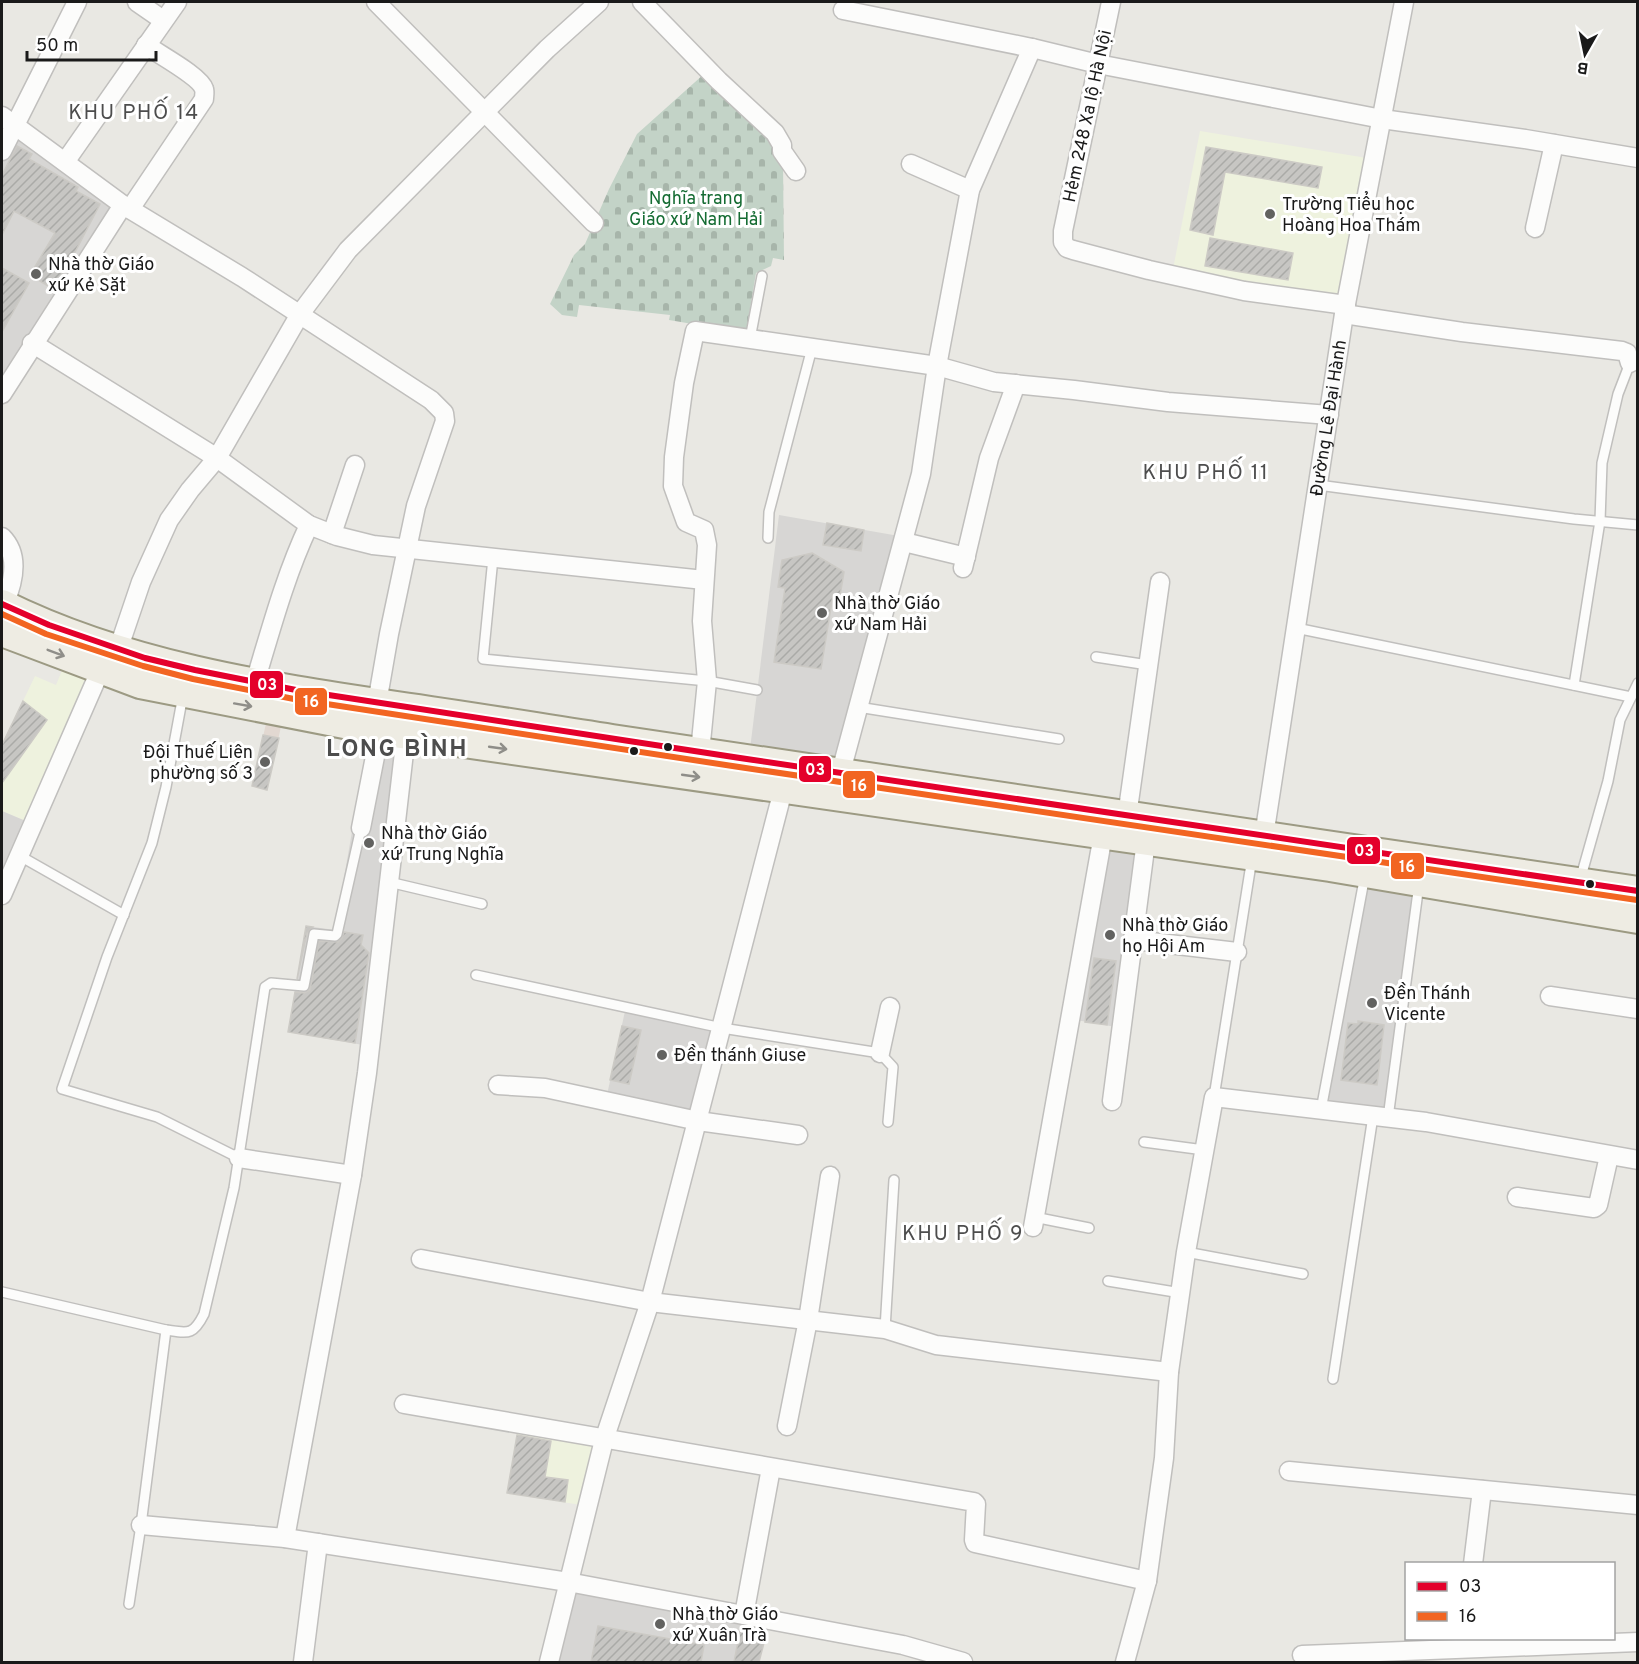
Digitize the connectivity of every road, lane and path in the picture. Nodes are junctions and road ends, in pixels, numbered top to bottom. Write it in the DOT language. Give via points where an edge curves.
graph roads {
  1 [pos="77,2"];
  2 [pos="137,2"];
  3 [pos="177,2"];
  4 [pos="376,2"];
  5 [pos="599,2"];
  6 [pos="642,2"];
  7 [pos="1111,2"];
  8 [pos="1404,2"];
  9 [pos="843,10"];
  10 [pos="163,20"];
  11 [pos="146,45"];
  12 [pos="1032,48"];
  13 [pos="1098,64"];
  14 [pos="485,111"];
  15 [pos="1382,119"];
  16 [pos="8,120"];
  17 [pos="1554,144"];
  18 [pos="2,151"];
  19 [pos="1638,158"];
  20 [pos="65,162"];
  21 [pos="911,164"];
  22 [pos="796,171"];
  23 [pos="970,190"];
  24 [pos="126,207"];
  25 [pos="594,223"];
  26 [pos="1535,228"];
  27 [pos="762,276"];
  28 [pos="1345,309"];
  29 [pos="300,314"];
  30 [pos="750,339"];
  31 [pos="32,343"];
  32 [pos="812,348"];
  33 [pos="1630,363"];
  34 [pos="937,366"];
  35 [pos="1016,384"];
  36 [pos="2,394"];
  37 [pos="1329,415"];
  38 [pos="217,458"];
  39 [pos="355,465"];
  40 [pos="1318,485"];
  41 [pos="1600,521"];
  42 [pos="309,525"];
  43 [pos="1638,525"];
  44 [pos="332,534"];
  45 [pos="2,537"];
  46 [pos="768,538"];
  47 [pos="904,542"];
  48 [pos="408,548"];
  49 [pos="493,558"];
  50 [pos="704,580"];
  51 [pos="1160,582"];
  52 [pos="2,614"];
  53 [pos="1296,628"];
  54 [pos="1096,657"];
  55 [pos="109,660"];
  56 [pos="1148,665"];
  57 [pos="707,681"];
  58 [pos="255,682"];
  59 [pos="1638,683"];
  60 [pos="1574,685"];
  61 [pos="757,690"];
  62 [pos="183,693"];
  63 [pos="1631,697"];
  64 [pos="858,707"];
  65 [pos="393,719"];
  66 [pos="1059,739"];
  67 [pos="700,752"];
  68 [pos="840,775"];
  69 [pos="783,790"];
  70 [pos="1127,816"];
  71 [pos="361,828"];
  72 [pos="1103,835"];
  73 [pos="1146,841"];
  74 [pos="1258,846"];
  75 [pos="20,856"];
  76 [pos="1365,873"];
  77 [pos="389,882"];
  78 [pos="1419,882"];
  79 [pos="1579,882"];
  80 [pos="1638,891"];
  81 [pos="2,895"];
  82 [pos="482,904"];
  83 [pos="124,915"];
  84 [pos="1638,919"];
  85 [pos="1134,940"];
  86 [pos="1237,952"];
  87 [pos="476,975"];
  88 [pos="1550,996"];
  89 [pos="891,1007"];
  90 [pos="1638,1009"];
  91 [pos="722,1028"];
  92 [pos="880,1053"];
  93 [pos="498,1086"];
  94 [pos="1214,1097"];
  95 [pos="1112,1101"];
  96 [pos="1321,1110"];
  97 [pos="1381,1117"];
  98 [pos="698,1121"];
  99 [pos="888,1122"];
  100 [pos="798,1135"];
  101 [pos="1144,1142"];
  102 [pos="1204,1150"];
  103 [pos="1609,1156"];
  104 [pos="239,1158"];
  105 [pos="1638,1160"];
  106 [pos="352,1175"];
  107 [pos="830,1176"];
  108 [pos="894,1180"];
  109 [pos="1517,1197"];
  110 [pos="1034,1222"];
  111 [pos="1089,1228"];
  112 [pos="1186,1252"];
  113 [pos="421,1259"];
  114 [pos="1303,1274"];
  115 [pos="1108,1281"];
  116 [pos="2,1292"];
  117 [pos="1181,1293"];
  118 [pos="650,1302"];
  119 [pos="808,1320"];
  120 [pos="885,1329"];
  121 [pos="165,1330"];
  122 [pos="1169,1372"];
  123 [pos="1333,1379"];
  124 [pos="404,1404"];
  125 [pos="787,1426"];
  126 [pos="604,1440"];
  127 [pos="771,1468"];
  128 [pos="1288,1471"];
  129 [pos="1482,1490"];
  130 [pos="1638,1505"];
  131 [pos="141,1526"];
  132 [pos="285,1538"];
  133 [pos="318,1543"];
  134 [pos="1473,1562"];
  135 [pos="1147,1581"];
  136 [pos="568,1582"];
  137 [pos="129,1604"];
  138 [pos="744,1615"];
  139 [pos="1638,1642"];
  140 [pos="1464,1650"];
  141 [pos="1302,1655"];
  142 [pos="303,1662"];
  143 [pos="549,1662"];
  144 [pos="963,1662"];
  145 [pos="1125,1662"];
  1 -- 16 [label="street" via="31,95"];
  2 -- 10 [label="street"];
  3 -- 10 [label="street"];
  4 -- 14 [label="street"];
  5 -- 14 [label="street"];
  6 -- 22 [label="street" via="775,133"];
  7 -- 13 [label="street, Hẻm 248 Xa lộ Hà Nội"];
  8 -- 15 [label="street, Đường Lê Đại Hành"];
  9 -- 12 [label="street"];
  10 -- 11 [label="street"];
  11 -- 20 [label="street"];
  11 -- 24 [label="street" via="196,79 204,88 204,99"];
  12 -- 13 [label="street"];
  12 -- 23 [label="street"];
  13 -- 15 [label="street"];
  13 -- 28 [label="street, Hẻm 248 Xa lộ Hà Nội" via="1063,231 1067,248 1244,291"];
  14 -- 25 [label="street"];
  14 -- 29 [label="street" via="348,250"];
  15 -- 17 [label="street"];
  15 -- 28 [label="street, Đường Lê Đại Hành"];
  16 -- 18 [label="street"];
  16 -- 20 [label="street"];
  17 -- 19 [label="street"];
  17 -- 26 [label="street"];
  20 -- 24 [label="street"];
  21 -- 23 [label="street"];
  23 -- 34 [label="street"];
  24 -- 29 [label="street"];
  24 -- 31 [label="street"];
  27 -- 30 [label="lane"];
  28 -- 33 [label="street" via="1462,332 1622,351 1627,353"];
  28 -- 37 [label="street, Đường Lê Đại Hành"];
  29 -- 38 [label="street"];
  29 -- 48 [label="street" via="431,400 444,413 445,421 416,506"];
  30 -- 32 [label="street"];
  30 -- 50 [label="street" via="695,331 684,383 673,486 686,522 704,530"];
  31 -- 36 [label="street"];
  31 -- 38 [label="street"];
  32 -- 34 [label="street"];
  32 -- 46 [label="lane" via="769,512"];
  33 -- 41 [label="lane" via="1618,394 1602,463"];
  34 -- 35 [label="street"];
  34 -- 47 [label="street" via="921,474"];
  35 -- 37 [label="street"];
  35 -- 47 [label="street" via="989,458 964,562"];
  37 -- 40 [label="street, Đường Lê Đại Hành"];
  38 -- 42 [label="street"];
  38 -- 55 [label="street" via="169,520"];
  39 -- 44 [label="street"];
  40 -- 41 [label="lane"];
  40 -- 53 [label="street, Đường Lê Đại Hành"];
  41 -- 43 [label="lane"];
  41 -- 60 [label="lane"];
  42 -- 44 [label="street"];
  42 -- 58 [label="street" via="287,575"];
  44 -- 48 [label="street" via="373,545"];
  45 -- 52 [label="street" via="12,554 14,571"];
  47 -- 64 [label="street"];
  48 -- 49 [label="street"];
  48 -- 65 [label="street" via="388,634"];
  49 -- 50 [label="street"];
  49 -- 57 [label="lane" via="483,659"];
  50 -- 57 [label="street" via="702,621"];
  51 -- 56 [label="street"];
  52 -- 55 [label="main road"];
  53 -- 60 [label="lane"];
  53 -- 74 [label="street, Đường Lê Đại Hành"];
  54 -- 56 [label="lane"];
  55 -- 58 [label="main road" via="176,666"];
  55 -- 62 [label="main road" via="140,684"];
  55 -- 75 [label="street"];
  56 -- 70 [label="street"];
  57 -- 61 [label="lane"];
  57 -- 67 [label="street"];
  58 -- 65 [label="main road"];
  59 -- 63 [label="lane"];
  60 -- 63 [label="lane"];
  62 -- 65 [label="main road, one-way"];
  62 -- 83 [label="lane" via="152,843"];
  63 -- 79 [label="lane" via="1620,720 1608,781"];
  64 -- 66 [label="lane"];
  64 -- 68 [label="street"];
  65 -- 67 [label="main road"];
  65 -- 69 [label="main road, one-way"];
  65 -- 71 [label="street"];
  65 -- 77 [label="street"];
  67 -- 68 [label="main road"];
  68 -- 70 [label="main road"];
  69 -- 72 [label="main road"];
  69 -- 91 [label="street"];
  70 -- 74 [label="main road"];
  71 -- 104 [label="lane" via="337,934 314,934 304,986 271,983 265,987"];
  72 -- 73 [label="main road"];
  72 -- 110 [label="street"];
  73 -- 74 [label="main road"];
  73 -- 85 [label="street"];
  74 -- 76 [label="main road"];
  74 -- 79 [label="main road"];
  74 -- 86 [label="lane"];
  75 -- 81 [label="street"];
  75 -- 83 [label="lane"];
  76 -- 78 [label="main road"];
  76 -- 96 [label="lane"];
  77 -- 82 [label="lane"];
  77 -- 106 [label="street"];
  78 -- 84 [label="main road"];
  78 -- 97 [label="lane"];
  79 -- 80 [label="main road"];
  83 -- 104 [label="lane" via="61,1094 157,1117"];
  85 -- 86 [label="street"];
  85 -- 95 [label="street"];
  86 -- 94 [label="lane"];
  87 -- 91 [label="lane"];
  88 -- 90 [label="street"];
  89 -- 92 [label="street"];
  91 -- 92 [label="lane"];
  91 -- 98 [label="street"];
  92 -- 99 [label="lane" via="893,1067"];
  93 -- 98 [label="street" via="545,1088"];
  94 -- 96 [label="street"];
  94 -- 102 [label="street"];
  96 -- 97 [label="street"];
  97 -- 103 [label="street"];
  97 -- 123 [label="lane"];
  98 -- 100 [label="street"];
  98 -- 118 [label="street"];
  101 -- 102 [label="lane"];
  102 -- 112 [label="street"];
  103 -- 105 [label="street"];
  103 -- 109 [label="street" via="1598,1205 1594,1208"];
  104 -- 106 [label="street"];
  104 -- 121 [label="lane" via="198,1328 190,1333"];
  106 -- 132 [label="street"];
  107 -- 119 [label="street"];
  108 -- 120 [label="lane"];
  110 -- 111 [label="lane"];
  112 -- 114 [label="lane"];
  112 -- 117 [label="street"];
  113 -- 118 [label="street"];
  115 -- 117 [label="lane"];
  116 -- 121 [label="lane"];
  117 -- 122 [label="street"];
  118 -- 119 [label="street"];
  118 -- 126 [label="street"];
  119 -- 120 [label="street"];
  119 -- 125 [label="street"];
  120 -- 122 [label="street" via="936,1345"];
  121 -- 131 [label="lane"];
  122 -- 135 [label="street" via="1164,1458"];
  124 -- 126 [label="street"];
  126 -- 127 [label="street"];
  126 -- 136 [label="street"];
  127 -- 135 [label="street" via="974,1502 975,1543"];
  127 -- 138 [label="street"];
  128 -- 129 [label="street"];
  129 -- 130 [label="street"];
  129 -- 134 [label="street"];
  131 -- 132 [label="street"];
  131 -- 137 [label="lane"];
  132 -- 133 [label="street"];
  133 -- 136 [label="street"];
  133 -- 142 [label="street"];
  135 -- 145 [label="street"];
  136 -- 138 [label="street"];
  136 -- 143 [label="street"];
  138 -- 144 [label="street" via="903,1645"];
  139 -- 140 [label="street"];
  140 -- 141 [label="street"];
}
